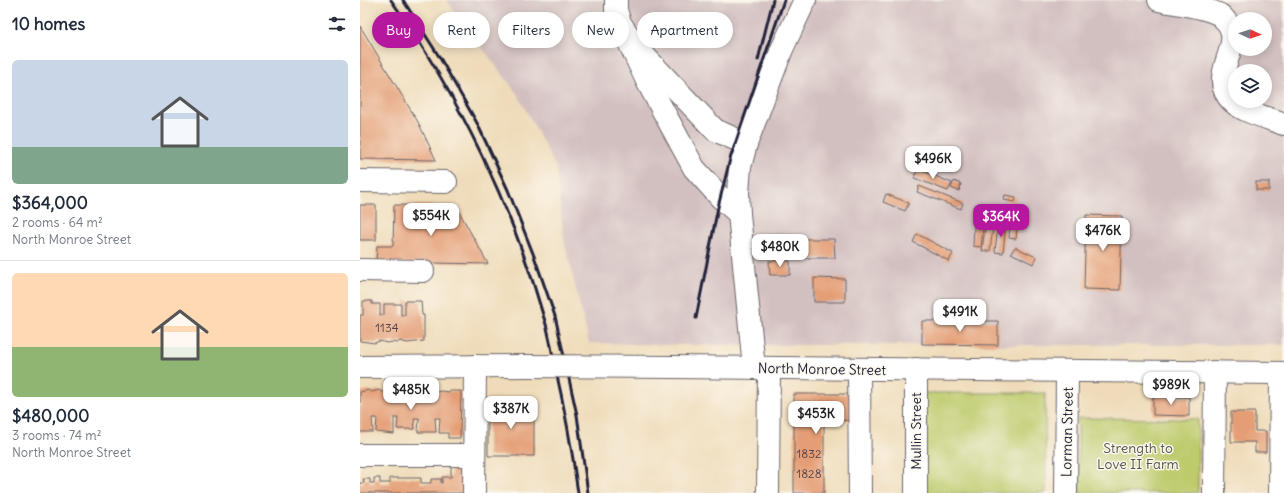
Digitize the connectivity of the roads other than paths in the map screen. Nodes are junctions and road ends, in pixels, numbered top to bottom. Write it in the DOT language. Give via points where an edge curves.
graph roads {
  1 [pos="805,0"];
  2 [pos="1159,0"];
  3 [pos="614,8"];
  4 [pos="1284,124"];
  5 [pos="746,144"];
  6 [pos="360,181"];
  7 [pos="446,182"];
  8 [pos="739,214"];
  9 [pos="360,270"];
  10 [pos="423,271"];
  11 [pos="474,366"];
  12 [pos="360,367"];
  13 [pos="761,368"];
  14 [pos="859,369"];
  15 [pos="916,369"];
  16 [pos="1067,371"];
  17 [pos="1215,372"];
  18 [pos="1283,373"];
  19 [pos="360,455"];
  20 [pos="474,455"];
  21 [pos="474,493"];
  22 [pos="768,493"];
  23 [pos="860,493"];
  24 [pos="916,493"];
  25 [pos="1066,493"];
  26 [pos="1214,493"];
  27 [pos="1280,493"];
  1 -- 5 [label="main road" via="782,49"];
  2 -- 4 [label="main road" via="1220,14 1230,25 1233,33 1222,80 1226,92 1233,102 1244,109"];
  3 -- 5 [label="main road" via="637,48 715,130"];
  3 -- 8 [label="main road" via="647,81 694,168"];
  5 -- 8 [label="main road" via="740,167"];
  6 -- 7 [label="main road"];
  8 -- 13 [label="main road"];
  9 -- 10 [label="main road"];
  11 -- 12 [label="main road, North Monroe Street"];
  11 -- 13 [label="main road, North Monroe Street, bridge"];
  11 -- 20 [label="main road"];
  13 -- 14 [label="main road, North Monroe Street"];
  13 -- 22 [label="main road"];
  14 -- 15 [label="main road, North Monroe Street"];
  14 -- 23 [label="main road"];
  15 -- 16 [label="main road, North Monroe Street"];
  15 -- 24 [label="main road, Mullin Street"];
  16 -- 17 [label="main road, North Monroe Street"];
  16 -- 25 [label="main road, Lorman Street"];
  17 -- 18 [label="main road, North Monroe Street"];
  17 -- 26 [label="main road"];
  18 -- 27 [label="main road"];
  19 -- 20 [label="main road"];
  20 -- 21 [label="main road"];
}
